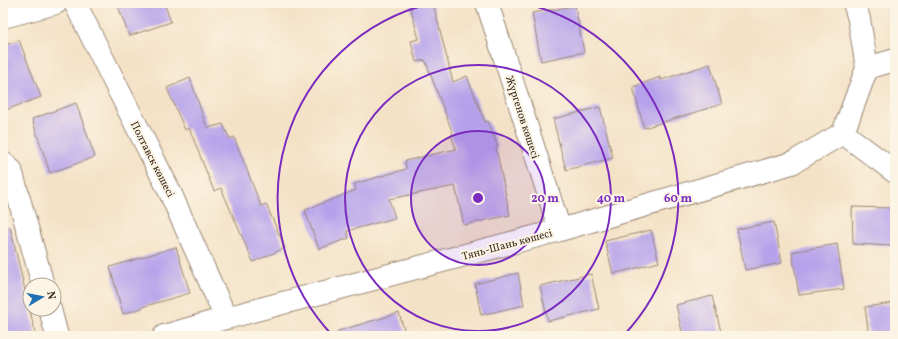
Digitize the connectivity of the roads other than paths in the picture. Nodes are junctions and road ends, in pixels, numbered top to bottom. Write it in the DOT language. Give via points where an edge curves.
graph roads {
  1 [pos="56,3"];
  2 [pos="75,3"];
  3 [pos="487,3"];
  4 [pos="854,3"];
  5 [pos="3,17"];
  6 [pos="895,60"];
  7 [pos="867,68"];
  8 [pos="843,133"];
  9 [pos="3,163"];
  10 [pos="895,172"];
  11 [pos="560,230"];
  12 [pos="41,277"];
  13 [pos="52,317"];
  14 [pos="226,318"];
  15 [pos="57,336"];
  16 [pos="164,336"];
  1 -- 5 [label="street"];
  2 -- 14 [label="street, Полтавск көшесі" via="169,190"];
  3 -- 11 [label="street, Жүргенов көшесі"];
  4 -- 7 [label="street" via="860,19"];
  6 -- 7 [label="street"];
  7 -- 8 [label="street"];
  8 -- 10 [label="street"];
  8 -- 11 [label="street, Тянь-Шань көшесі" via="792,163"];
  9 -- 12 [label="street" via="11,170"];
  11 -- 14 [label="street, Тянь-Шань көшесі"];
  13 -- 15 [label="street"];
  14 -- 16 [label="street, Тянь-Шань көшесі"];
}
